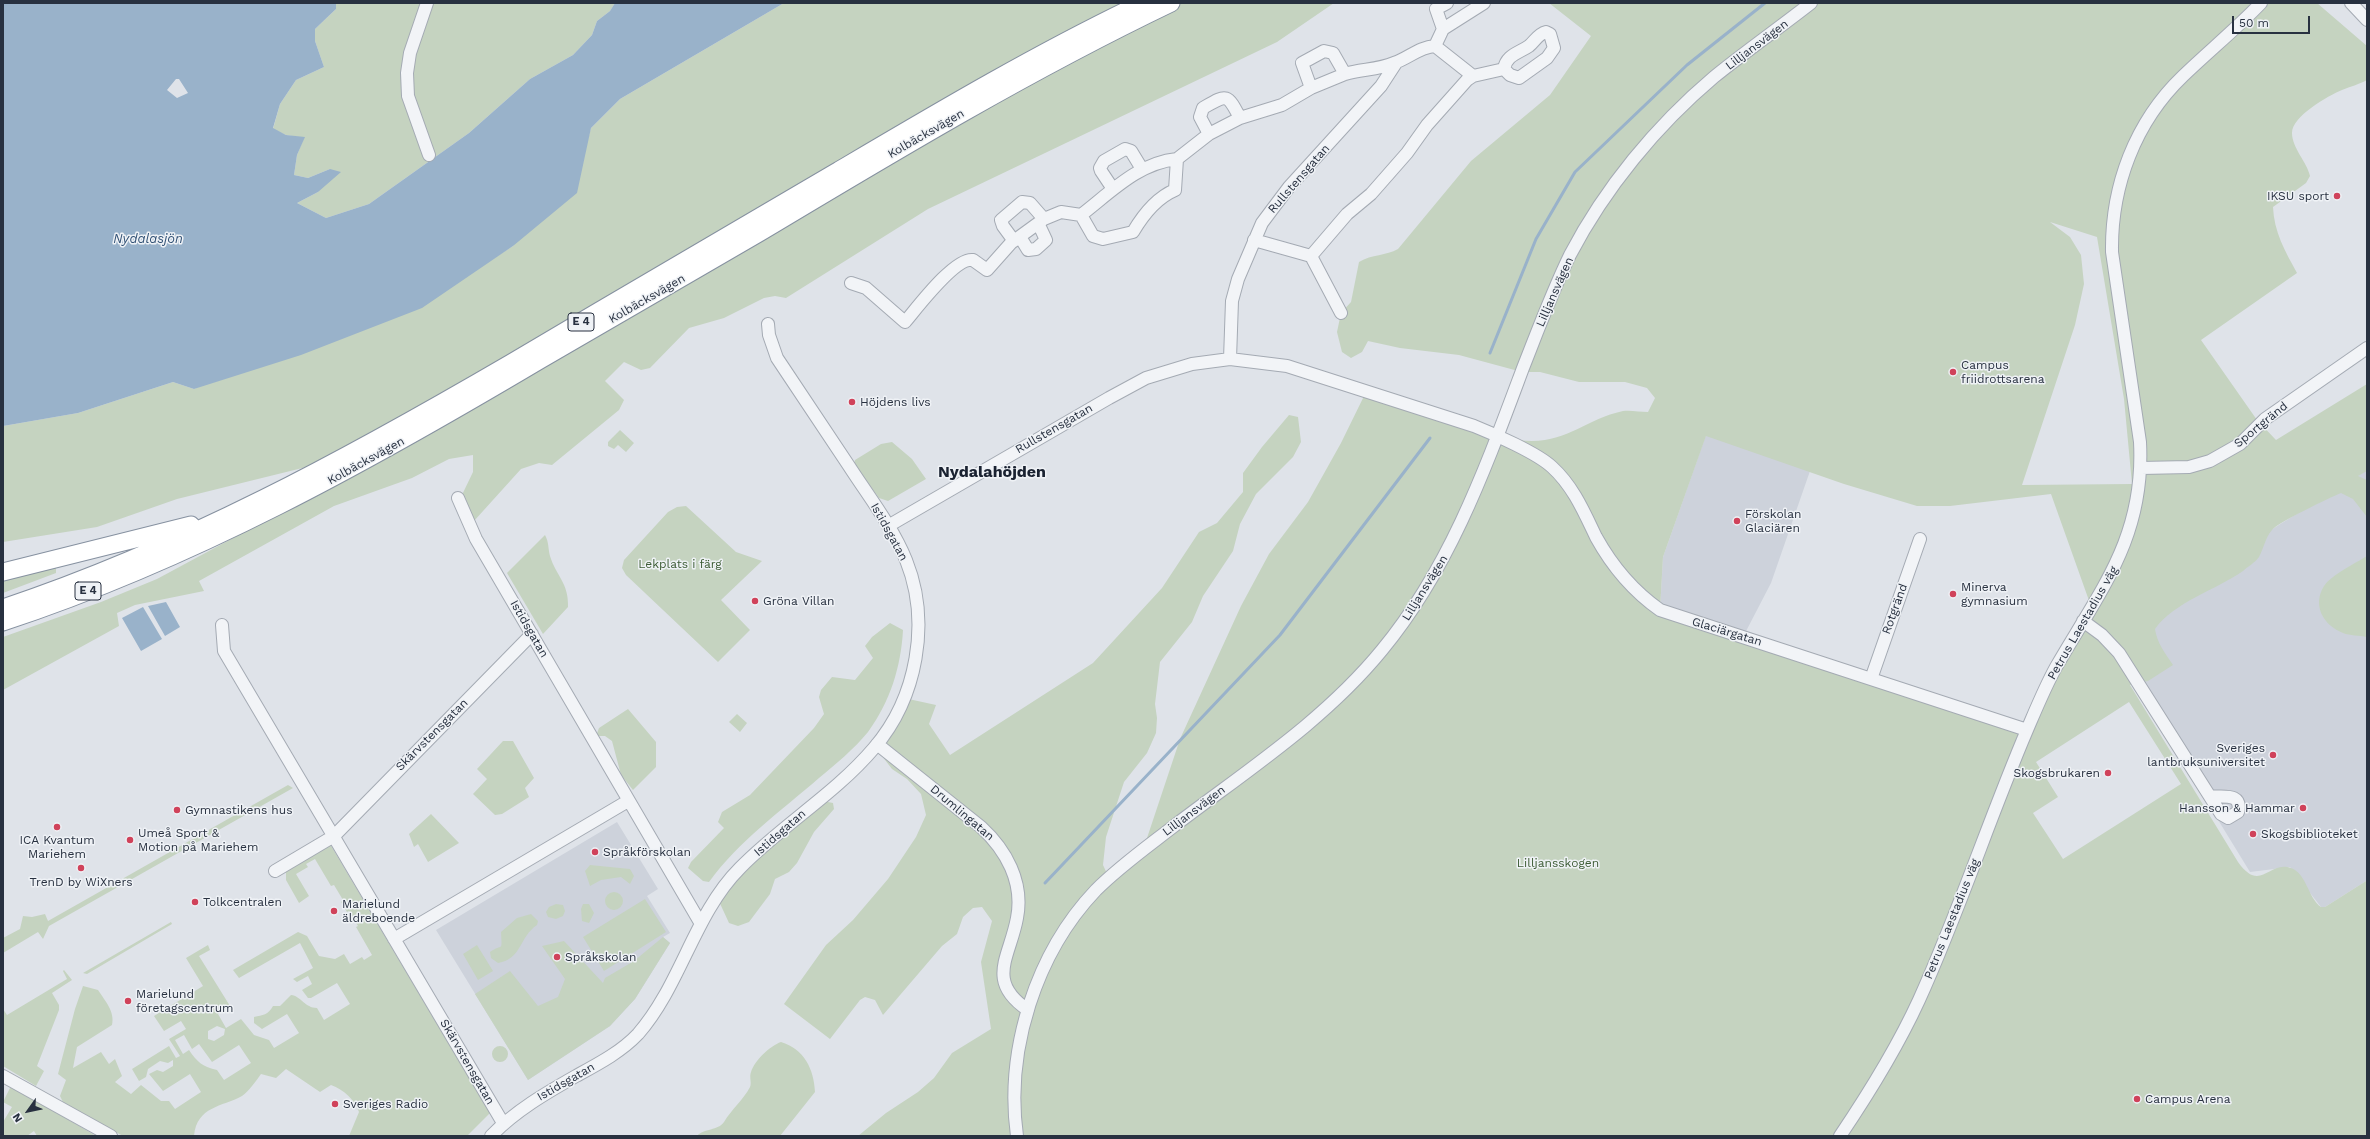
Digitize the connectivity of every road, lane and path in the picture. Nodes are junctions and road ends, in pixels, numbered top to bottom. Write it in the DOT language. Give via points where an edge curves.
graph roads {
  1 [pos="427,3"];
  2 [pos="1142,3"];
  3 [pos="1171,3"];
  4 [pos="1447,3"];
  5 [pos="1484,3"];
  6 [pos="1811,3"];
  7 [pos="2261,3"];
  8 [pos="2351,3"];
  9 [pos="2367,20"];
  10 [pos="1443,30"];
  11 [pos="1435,46"];
  12 [pos="1396,63"];
  13 [pos="1504,68"];
  14 [pos="1345,74"];
  15 [pos="1473,76"];
  16 [pos="1311,88"];
  17 [pos="1240,118"];
  18 [pos="1210,134"];
  19 [pos="429,155"];
  20 [pos="1177,159"];
  21 [pos="1142,169"];
  22 [pos="1112,189"];
  23 [pos="1081,215"];
  24 [pos="1042,222"];
  25 [pos="1017,239"];
  26 [pos="1254,240"];
  27 [pos="1311,256"];
  28 [pos="851,283"];
  29 [pos="1341,314"];
  30 [pos="768,324"];
  31 [pos="2367,348"];
  32 [pos="1230,359"];
  33 [pos="1497,436"];
  34 [pos="2141,468"];
  35 [pos="458,498"];
  36 [pos="225,518"];
  37 [pos="888,526"];
  38 [pos="1920,539"];
  39 [pos="3,572"];
  40 [pos="3,608"];
  41 [pos="2083,621"];
  42 [pos="3,622"];
  43 [pos="222,625"];
  44 [pos="532,634"];
  45 [pos="1871,679"];
  46 [pos="2027,730"];
  47 [pos="878,744"];
  48 [pos="2210,796"];
  49 [pos="628,801"];
  50 [pos="334,836"];
  51 [pos="275,871"];
  52 [pos="701,924"];
  53 [pos="394,939"];
  54 [pos="1028,1010"];
  55 [pos="3,1076"];
  56 [pos="503,1123"];
  57 [pos="111,1136"];
  58 [pos="491,1136"];
  59 [pos="1017,1136"];
  60 [pos="1840,1136"];
  1 -- 19 [label="street" via="410,53 407,73 408,96"];
  2 -- 36 [label="highway, Kolbäcksvägen / E 4" via="951,105 370,445"];
  3 -- 42 [label="highway, Kolbäcksvägen / E 4" via="1014,83 463,406 317,488 164,559"];
  4 -- 10 [label="street" via="1436,10"];
  5 -- 10 [label="street"];
  6 -- 33 [label="street, Lilljansvägen" via="1708,83 1657,132 1618,180 1586,227 1556,286"];
  7 -- 34 [label="street, Petrus Laestadius väg" via="2169,90 2138,135 2121,175 2113,220 2112,252 2140,442"];
  8 -- 9 [label="street"];
  10 -- 11 [label="street"];
  11 -- 12 [label="street" via="1415,52"];
  11 -- 15 [label="street"];
  12 -- 14 [label="street"];
  12 -- 26 [label="street, Rullstensgatan" via="1381,86 1268,213"];
  13 -- 15 [label="street"];
  14 -- 16 [label="street"];
  14 -- 16 [label="street" via="1333,53 1324,51 1302,63"];
  15 -- 27 [label="street" via="1427,125 1407,153 1371,194 1347,214"];
  16 -- 17 [label="street" via="1282,105"];
  17 -- 18 [label="street"];
  17 -- 18 [label="street" via="1230,98 1222,97 1200,111"];
  18 -- 20 [label="street"];
  20 -- 21 [label="street"];
  20 -- 23 [label="street" via="1175,190 1158,200 1133,232 1096,238 1086,227"];
  21 -- 22 [label="street"];
  21 -- 22 [label="street" via="1129,150 1121,150 1104,161 1100,168 1101,172"];
  22 -- 23 [label="street"];
  23 -- 24 [label="street" via="1061,212"];
  24 -- 25 [label="street"];
  24 -- 25 [label="street" via="1046,240 1036,249 1028,250"];
  24 -- 25 [label="street" via="1030,203 1022,202 1001,220 1002,226"];
  25 -- 28 [label="street" via="987,270 977,261 969,259 957,265 905,322 866,288"];
  26 -- 27 [label="street"];
  26 -- 32 [label="street, Rullstensgatan" via="1232,301"];
  27 -- 29 [label="street"];
  30 -- 37 [label="street, Istidsgatan" via="777,358"];
  31 -- 34 [label="street, Sportgränd" via="2265,419 2240,444 2210,461 2189,467"];
  32 -- 33 [label="street, Rullstensgatan" via="1287,366 1474,426"];
  32 -- 37 [label="street, Rullstensgatan" via="1192,364 1146,378"];
  33 -- 45 [label="street, Glaciärgatan" via="1551,466 1566,482 1589,519 1610,561 1643,598 1660,610"];
  33 -- 54 [label="street, Lilljansvägen" via="1446,555 1384,648 1323,712 1130,859 1096,891 1057,944 1040,977"];
  34 -- 41 [label="street, Petrus Laestadius väg" via="2129,534 2107,584"];
  35 -- 44 [label="street, Istidsgatan" via="476,539"];
  36 -- 39 [label="highway"];
  36 -- 40 [label="highway, Kolbäcksvägen / E 4" via="118,565"];
  37 -- 47 [label="street, Istidsgatan" via="905,558 915,592 918,610 917,653 904,698 895,718"];
  38 -- 45 [label="street, Rotgränd"];
  41 -- 46 [label="street, Petrus Laestadius väg" via="2055,670"];
  41 -- 48 [label="street" via="2119,652"];
  43 -- 50 [label="street, Skärvstensgatan" via="224,651"];
  44 -- 49 [label="street, Istidsgatan"];
  44 -- 50 [label="street, Skärvstensgatan"];
  45 -- 46 [label="street, Glaciärgatan"];
  46 -- 60 [label="street, Petrus Laestadius väg" via="1918,1001 1872,1087"];
  47 -- 52 [label="street, Istidsgatan" via="858,765 738,870 717,897"];
  47 -- 54 [label="street, Drumlingatan" via="981,827 996,841 1007,857 1015,876 1018,917 1005,956 1003,973 1006,987 1012,997"];
  49 -- 52 [label="street, Istidsgatan"];
  49 -- 53 [label="street"];
  50 -- 51 [label="street"];
  50 -- 53 [label="street, Skärvstensgatan"];
  52 -- 56 [label="street, Istidsgatan" via="660,1002 637,1034 604,1060 539,1098"];
  53 -- 56 [label="street, Skärvstensgatan"];
  54 -- 59 [label="street, Lilljansvägen" via="1016,1068"];
  55 -- 57 [label="street"];
  56 -- 58 [label="street, Istidsgatan"];
}
